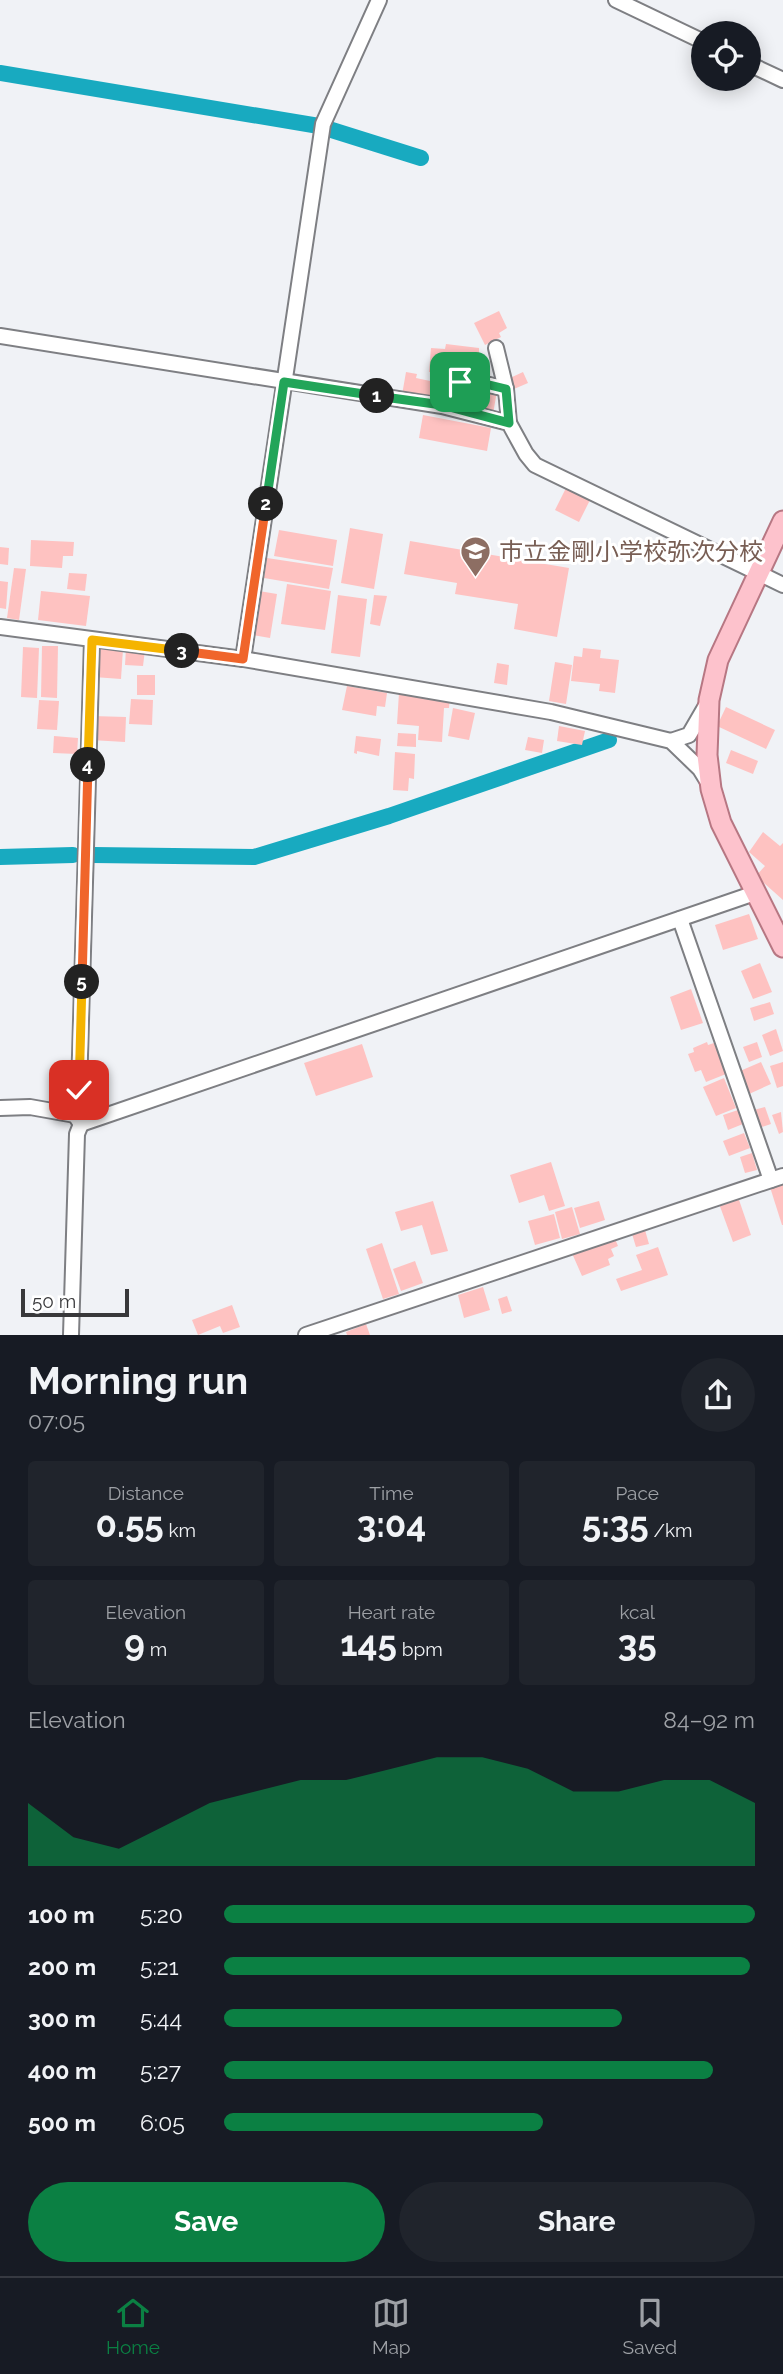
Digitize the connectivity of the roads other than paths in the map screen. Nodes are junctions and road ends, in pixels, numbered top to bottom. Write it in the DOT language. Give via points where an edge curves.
graph roads {
  1 [pos="379,0"];
  2 [pos="616,0"];
  3 [pos="691,36"];
  4 [pos="761,70"];
  5 [pos="783,80"];
  6 [pos="0,336"];
  7 [pos="496,348"];
  8 [pos="284,382"];
  9 [pos="460,382"];
  10 [pos="506,389"];
  11 [pos="509,423"];
  12 [pos="783,522"];
  13 [pos="758,573"];
  14 [pos="783,585"];
  15 [pos="0,627"];
  16 [pos="92,640"];
  17 [pos="243,659"];
  18 [pos="709,699"];
  19 [pos="671,741"];
  20 [pos="711,789"];
  21 [pos="755,893"];
  22 [pos="680,919"];
  23 [pos="783,947"];
  24 [pos="0,1108"];
  25 [pos="78,1119"];
  26 [pos="777,1178"];
  27 [pos="71,1335"];
  28 [pos="306,1335"];
  1 -- 8 [label="street" via="323,124"];
  2 -- 3 [label="street"];
  4 -- 5 [label="street"];
  6 -- 8 [label="street"];
  7 -- 10 [label="street"];
  8 -- 11 [label="street" via="442,405"];
  8 -- 17 [label="street"];
  9 -- 10 [label="street"];
  10 -- 11 [label="street"];
  11 -- 13 [label="street" via="535,465"];
  12 -- 13 [label="main road"];
  13 -- 14 [label="street"];
  13 -- 18 [label="main road" via="718,660"];
  15 -- 16 [label="street"];
  16 -- 17 [label="street"];
  16 -- 25 [label="street"];
  17 -- 19 [label="street" via="551,712"];
  18 -- 19 [label="street" via="689,735"];
  18 -- 20 [label="main road"];
  19 -- 20 [label="street" via="701,769"];
  20 -- 21 [label="main road"];
  21 -- 22 [label="street"];
  21 -- 23 [label="main road"];
  22 -- 25 [label="street"];
  22 -- 26 [label="street"];
  24 -- 25 [label="street" via="30,1107"];
  25 -- 27 [label="street"];
  26 -- 28 [label="street"];
}
